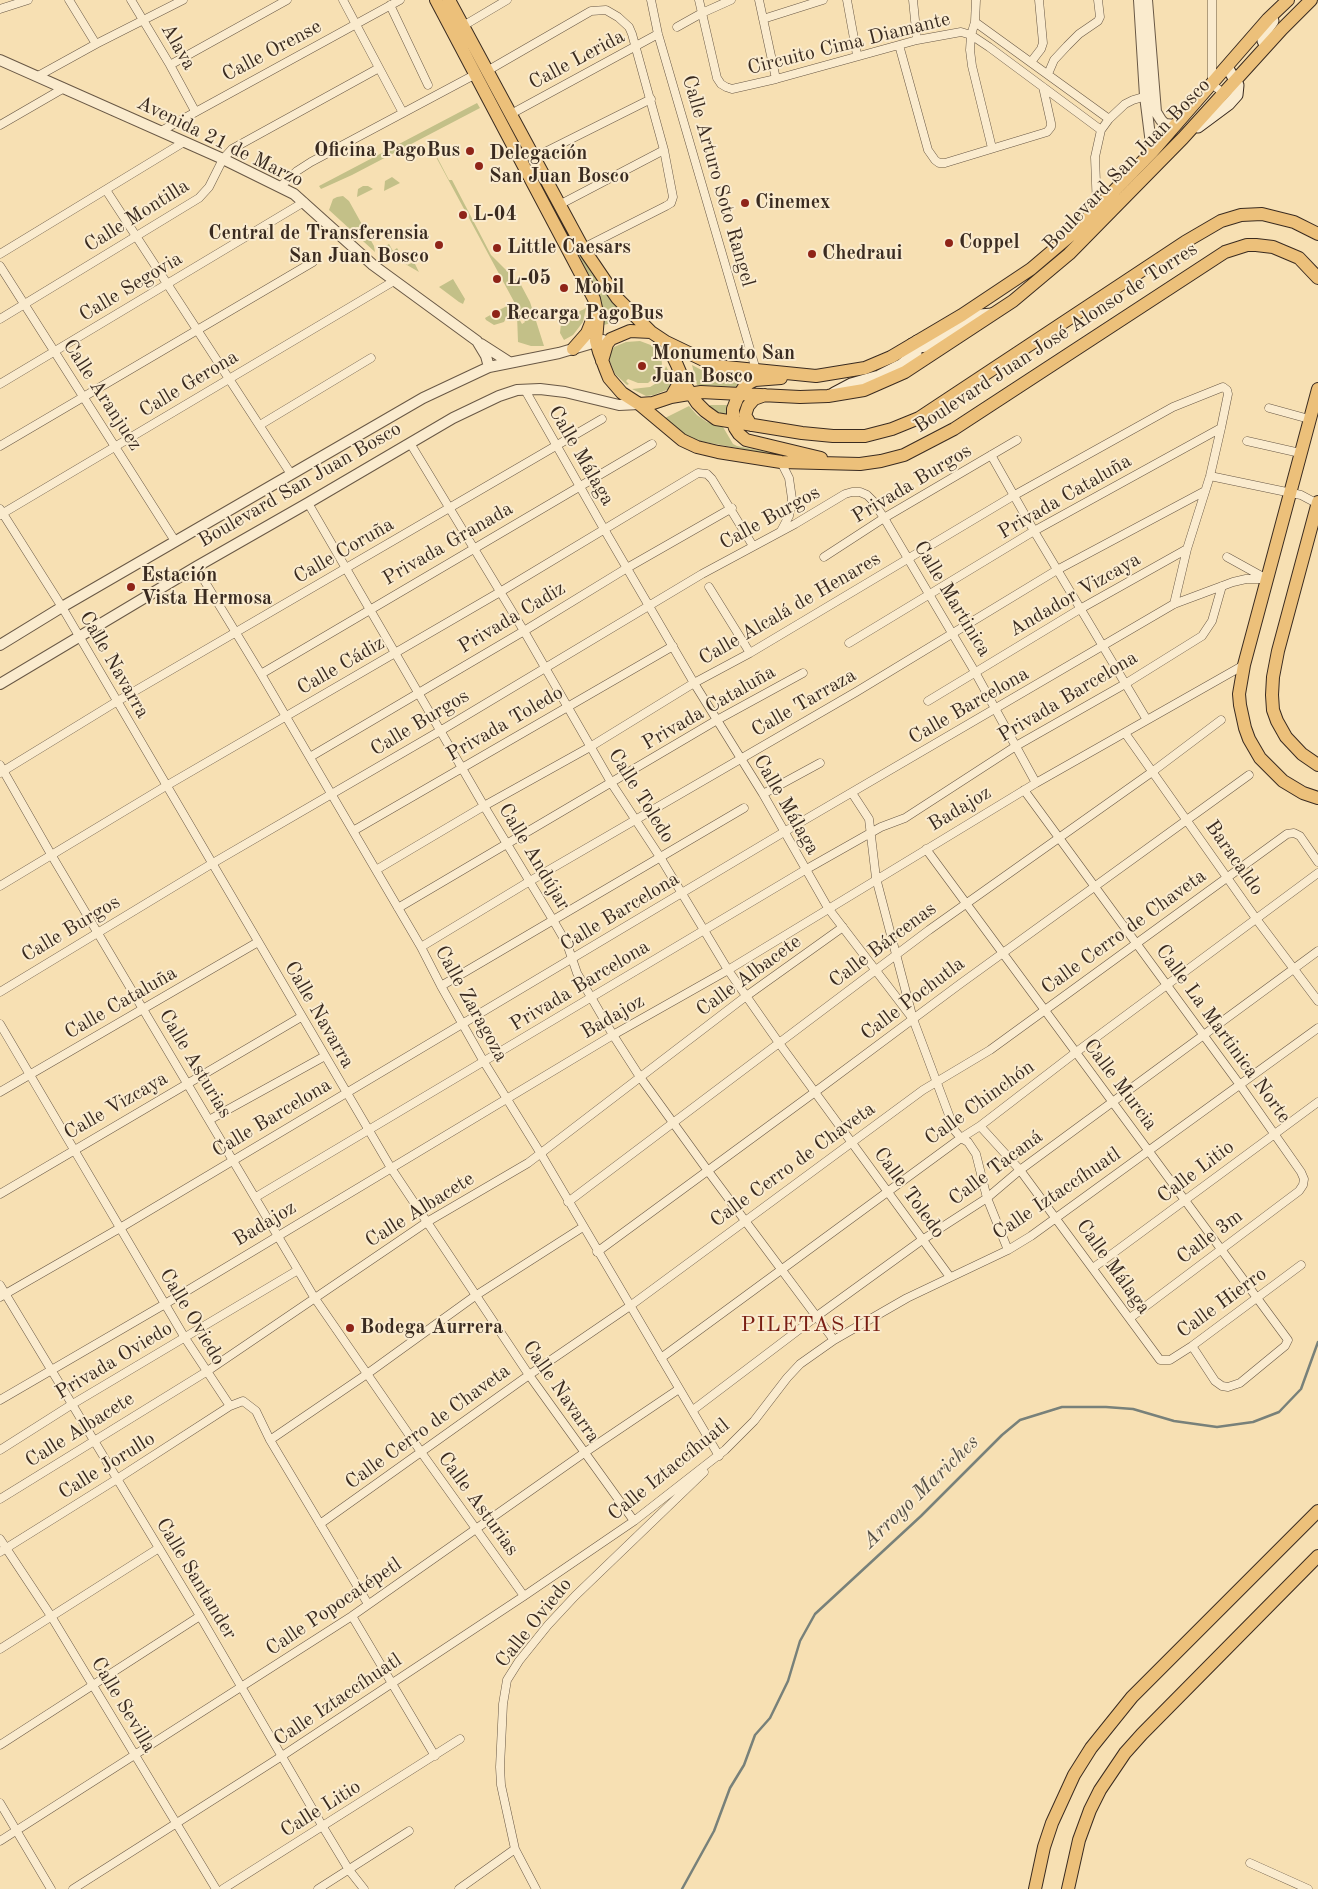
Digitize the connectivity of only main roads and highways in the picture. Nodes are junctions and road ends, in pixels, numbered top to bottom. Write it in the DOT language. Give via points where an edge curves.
graph roads {
  1 [pos="436,0"];
  2 [pos="449,0"];
  3 [pos="1288,0"];
  4 [pos="1311,0"];
  5 [pos="1266,46"];
  6 [pos="1227,67"];
  7 [pos="481,73"];
  8 [pos="1235,80"];
  9 [pos="1183,138"];
  10 [pos="1318,234"];
  11 [pos="1318,278"];
  12 [pos="596,308"];
  13 [pos="992,314"];
  14 [pos="651,332"];
  15 [pos="666,342"];
  16 [pos="915,344"];
  17 [pos="573,349"];
  18 [pos="602,361"];
  19 [pos="680,372"];
  20 [pos="795,374"];
  21 [pos="1318,389"];
  22 [pos="690,392"];
  23 [pos="740,393"];
  24 [pos="767,394"];
  25 [pos="828,396"];
  26 [pos="670,397"];
  27 [pos="639,404"];
  28 [pos="733,422"];
  29 [pos="751,425"];
  30 [pos="836,463"];
  31 [pos="1318,503"];
  32 [pos="1318,765"];
  33 [pos="1318,798"];
  34 [pos="1318,1511"];
  35 [pos="1318,1556"];
  36 [pos="1035,1889"];
  37 [pos="1068,1889"];
  1 -- 7 [label="main road"];
  2 -- 7 [label="main road"];
  3 -- 5 [label="main road" via="1266,29 1263,38"];
  3 -- 6 [label="main road, Boulevard San Juan Bosco"];
  4 -- 5 [label="main road, Boulevard San Juan Bosco"];
  5 -- 8 [label="main road, Boulevard San Juan Bosco"];
  6 -- 8 [label="main road"];
  6 -- 16 [label="main road, Boulevard San Juan Bosco" via="1152,152 1071,235 1031,269"];
  7 -- 12 [label="main road" via="528,175 583,277"];
  7 -- 14 [label="main road" via="511,114 583,248 617,298"];
  8 -- 9 [label="main road, Boulevard San Juan Bosco"];
  8 -- 9 [label="main road" via="1239,88 1235,98"];
  9 -- 13 [label="main road, Boulevard San Juan Bosco" via="1070,254 1034,285"];
  10 -- 29 [label="main road, Boulevard Juan José Alonso de Torres" via="1294,222 1262,214 1241,215 1221,221 1184,242 919,418 892,429 865,436 833,436"];
  11 -- 30 [label="main road, Boulevard Juan José Alonso de Torres" via="1299,258 1273,247 1248,245 1225,252 925,445 881,461"];
  12 -- 17 [label="main road" via="587,333"];
  12 -- 18 [label="main road" via="596,341"];
  13 -- 16 [label="main road" via="980,315 929,346"];
  13 -- 25 [label="main road, Boulevard San Juan Bosco" via="897,376 864,390"];
  14 -- 15 [label="main road"];
  14 -- 18 [label="main road" via="630,330 612,339"];
  15 -- 19 [label="main road"];
  15 -- 20 [label="main road, Boulevard San Juan Bosco" via="716,366"];
  16 -- 20 [label="main road, Boulevard San Juan Bosco" via="865,368 816,376"];
  16 -- 25 [label="main road" via="916,353 908,360 870,380 851,384"];
  18 -- 27 [label="main road" via="616,387"];
  19 -- 22 [label="main road, Boulevard Juan José Alonso de Torres"];
  19 -- 26 [label="main road" via="677,389"];
  20 -- 23 [label="main road" via="749,383"];
  21 -- 33 [label="main road" via="1240,682 1245,728 1264,763 1283,781"];
  22 -- 23 [label="main road, Boulevard San Juan Bosco"];
  22 -- 26 [label="main road, Boulevard San Juan Bosco"];
  22 -- 28 [label="main road, Boulevard Juan José Alonso de Torres" via="708,414"];
  23 -- 24 [label="main road, Boulevard San Juan Bosco"];
  23 -- 28 [label="main road" via="733,409"];
  24 -- 25 [label="main road, Boulevard San Juan Bosco"];
  24 -- 29 [label="main road" via="754,399 748,406 745,415"];
  26 -- 27 [label="main road"];
  27 -- 30 [label="main road, Boulevard Juan José Alonso de Torres" via="682,440 697,447 781,462"];
  28 -- 29 [label="main road, Boulevard Juan José Alonso de Torres"];
  28 -- 30 [label="main road" via="746,440"];
  31 -- 32 [label="main road" via="1278,651 1272,695 1273,710 1286,737"];
  34 -- 36 [label="main road" via="1132,1697 1091,1748 1052,1824"];
  35 -- 37 [label="main road" via="1125,1753 1090,1810 1079,1840"];
}
